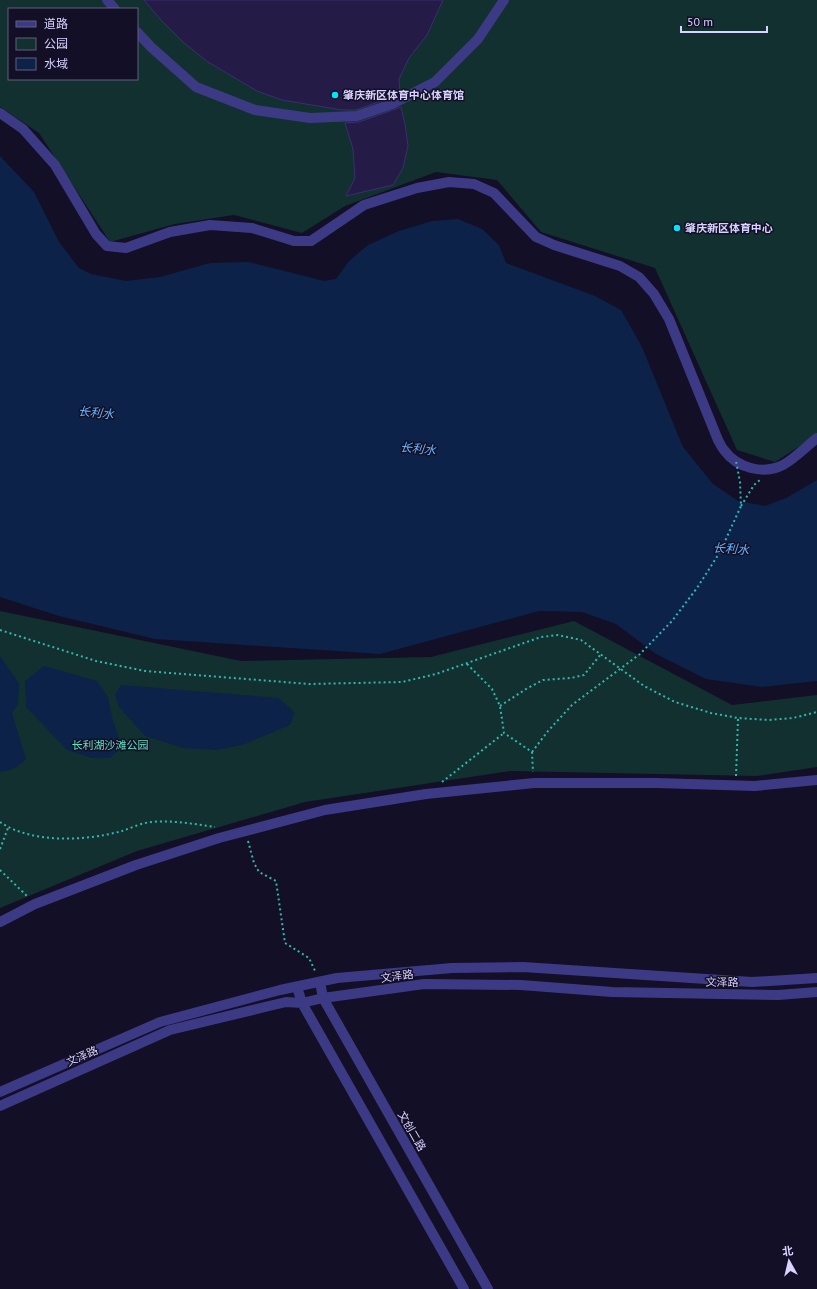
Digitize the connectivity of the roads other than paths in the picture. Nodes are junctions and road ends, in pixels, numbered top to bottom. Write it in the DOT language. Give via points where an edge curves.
graph roads {
  1 [pos="107,0"];
  2 [pos="504,0"];
  3 [pos="114,8"];
  4 [pos="138,33"];
  5 [pos="0,113"];
  6 [pos="817,438"];
  7 [pos="817,780"];
  8 [pos="0,922"];
  9 [pos="817,978"];
  10 [pos="320,982"];
  11 [pos="297,987"];
  12 [pos="817,992"];
  13 [pos="323,998"];
  14 [pos="302,1003"];
  15 [pos="0,1092"];
  16 [pos="0,1106"];
  17 [pos="464,1289"];
  18 [pos="488,1289"];
  1 -- 3 [label="street"];
  2 -- 4 [label="street" via="478,39 435,82 392,104 357,116 310,118 255,110 196,87"];
  5 -- 6 [label="street" via="23,129 54,165 96,234 107,246 126,248 170,232 210,226 252,228 294,241 311,241 364,205 417,188 449,182 474,184 494,193 536,237 620,266 639,277 654,294 669,319 718,440 724,451 736,461 753,470 770,470 783,465"];
  7 -- 8 [label="street" via="755,786 534,783 426,794 324,810 219,838 136,865 35,904"];
  9 -- 10 [label="street, 文泽路" via="752,982 507,967 444,968 337,978"];
  10 -- 11 [label="street, 文泽路"];
  10 -- 13 [label="street, 文创二路"];
  11 -- 14 [label="street"];
  11 -- 15 [label="street, 文泽路" via="160,1022"];
  12 -- 13 [label="street, 文泽路" via="612,992 521,985 424,984"];
  13 -- 14 [label="street, 文泽路"];
  13 -- 18 [label="street, 文创二路"];
  14 -- 16 [label="street, 文泽路" via="286,1002 170,1030"];
  14 -- 17 [label="street"];
}
